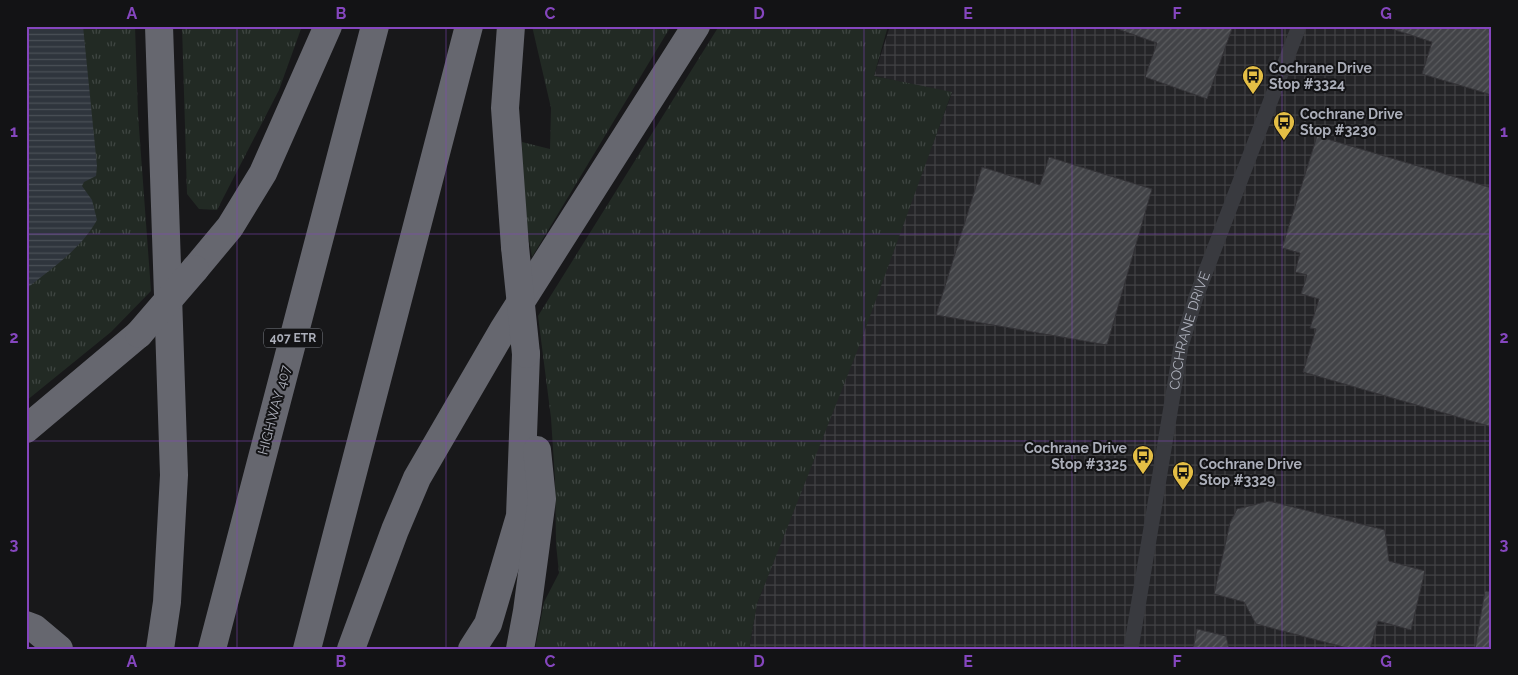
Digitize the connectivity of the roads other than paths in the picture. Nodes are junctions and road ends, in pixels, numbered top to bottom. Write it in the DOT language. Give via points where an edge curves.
graph roads {
  1 [pos="159,26"];
  2 [pos="328,26"];
  3 [pos="375,26"];
  4 [pos="469,26"];
  5 [pos="511,26"];
  6 [pos="696,26"];
  7 [pos="1299,26"];
  8 [pos="526,354"];
  9 [pos="26,429"];
  10 [pos="26,625"];
  11 [pos="59,649"];
  12 [pos="160,649"];
  13 [pos="212,649"];
  14 [pos="307,649"];
  15 [pos="351,649"];
  16 [pos="472,649"];
  17 [pos="520,649"];
  18 [pos="1131,649"];
  1 -- 12 [label="highway" via="174,475 167,602"];
  2 -- 9 [label="highway, bridge" via="263,173 230,227 139,334"];
  3 -- 13 [label="highway, HIGHWAY 407 / 407 ETR"];
  4 -- 14 [label="highway"];
  5 -- 8 [label="highway, bridge" via="505,108"];
  6 -- 15 [label="highway" via="503,330 417,478"];
  7 -- 18 [label="street, COCHRANE DRIVE" via="1180,346"];
  8 -- 16 [label="highway" via="520,516 488,624"];
  8 -- 17 [label="highway" via="542,499"];
  10 -- 11 [label="highway"];
}
